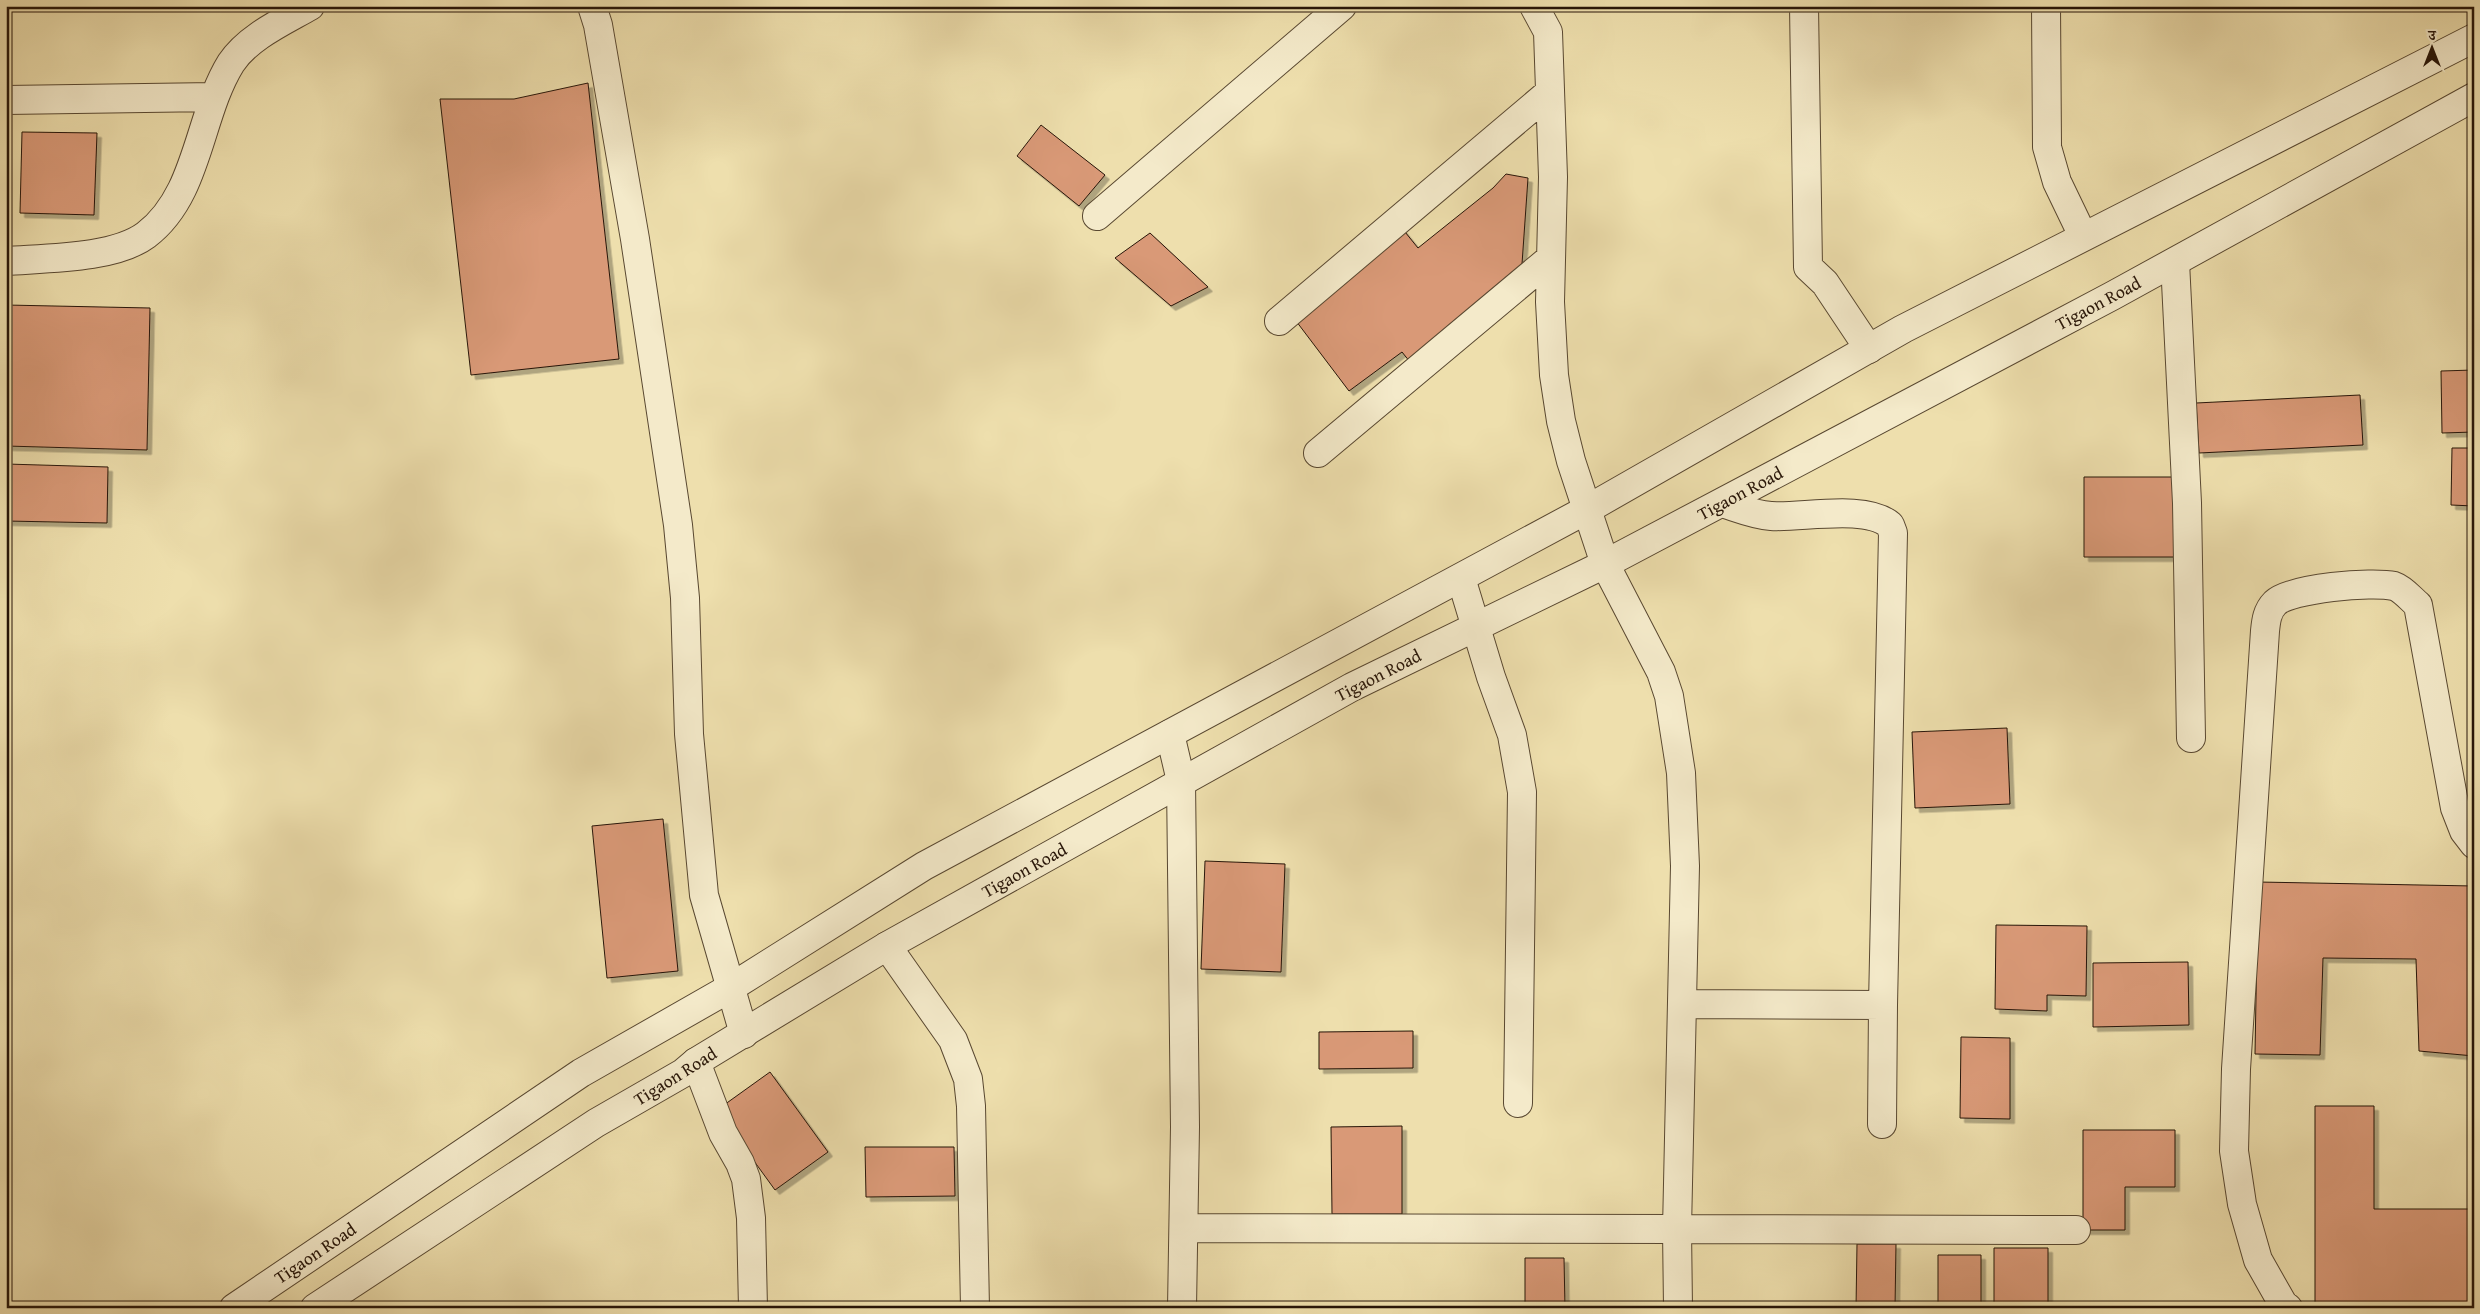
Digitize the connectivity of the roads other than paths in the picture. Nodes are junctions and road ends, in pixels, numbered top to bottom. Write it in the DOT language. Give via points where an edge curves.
graph roads {
  1 [pos="310,6"];
  2 [pos="592,6"];
  3 [pos="1342,6"];
  4 [pos="1534,6"];
  5 [pos="1804,6"];
  6 [pos="2046,6"];
  7 [pos="2474,38"];
  8 [pos="1550,92"];
  9 [pos="214,97"];
  10 [pos="2474,97"];
  11 [pos="6,100"];
  12 [pos="1097,216"];
  13 [pos="2083,236"];
  14 [pos="1552,258"];
  15 [pos="6,261"];
  16 [pos="2175,262"];
  17 [pos="1279,321"];
  18 [pos="1869,349"];
  19 [pos="1318,454"];
  20 [pos="1722,503"];
  21 [pos="1586,510"];
  22 [pos="1605,564"];
  23 [pos="1461,578"];
  24 [pos="1476,626"];
  25 [pos="1170,734"];
  26 [pos="2191,738"];
  27 [pos="1181,781"];
  28 [pos="2474,844"];
  29 [pos="887,946"];
  30 [pos="730,988"];
  31 [pos="1682,1004"];
  32 [pos="1883,1005"];
  33 [pos="744,1034"];
  34 [pos="696,1062"];
  35 [pos="1518,1103"];
  36 [pos="1882,1124"];
  37 [pos="1184,1228"];
  38 [pos="1677,1229"];
  39 [pos="2076,1230"];
  40 [pos="234,1308"];
  41 [pos="315,1308"];
  42 [pos="753,1308"];
  43 [pos="975,1308"];
  44 [pos="1182,1308"];
  45 [pos="1678,1308"];
  46 [pos="2288,1308"];
  1 -- 9 [label="street" via="252,42 232,62"];
  2 -- 30 [label="street" via="635,239 678,525 685,598 689,734 704,895"];
  3 -- 12 [label="street"];
  4 -- 8 [label="street" via="1548,32"];
  5 -- 18 [label="street" via="1808,266 1825,283"];
  6 -- 13 [label="street" via="2047,147 2057,182"];
  7 -- 13 [label="street, Tigaon Road"];
  8 -- 14 [label="street"];
  8 -- 17 [label="street"];
  9 -- 11 [label="street"];
  9 -- 15 [label="street" via="185,184 166,214 146,235 89,255"];
  10 -- 16 [label="street, Tigaon Road"];
  13 -- 18 [label="street, Tigaon Road"];
  14 -- 19 [label="street"];
  14 -- 21 [label="street" via="1550,302 1554,375 1563,429"];
  16 -- 20 [label="street, Tigaon Road"];
  16 -- 26 [label="street" via="2187,503"];
  18 -- 21 [label="street, Tigaon Road"];
  20 -- 22 [label="street, Tigaon Road"];
  20 -- 32 [label="street" via="1770,516 1875,516 1890,525 1893,533"];
  21 -- 22 [label="street"];
  21 -- 23 [label="street, Tigaon Road"];
  22 -- 24 [label="street, Tigaon Road"];
  22 -- 31 [label="street" via="1661,672 1676,734 1684,813"];
  23 -- 24 [label="street"];
  23 -- 25 [label="street, Tigaon Road"];
  24 -- 27 [label="street, Tigaon Road" via="1352,687"];
  24 -- 35 [label="street" via="1512,735 1522,792"];
  25 -- 27 [label="street"];
  25 -- 30 [label="street, Tigaon Road" via="924,866"];
  27 -- 29 [label="street, Tigaon Road"];
  27 -- 37 [label="street"];
  28 -- 46 [label="street" via="2464,831 2455,808 2418,606 2396,587 2376,584 2302,591 2286,595 2273,604 2266,616 2236,1068 2234,1151 2242,1204 2258,1260 2282,1304"];
  29 -- 33 [label="street, Tigaon Road"];
  29 -- 43 [label="street" via="953,1040 968,1079"];
  30 -- 33 [label="street"];
  30 -- 40 [label="street, Tigaon Road" via="581,1073"];
  31 -- 32 [label="street"];
  31 -- 38 [label="street"];
  32 -- 36 [label="street"];
  33 -- 34 [label="street, Tigaon Road"];
  34 -- 41 [label="street, Tigaon Road" via="683,1073 596,1123"];
  34 -- 42 [label="street" via="723,1133 746,1179 751,1218"];
  37 -- 38 [label="street"];
  37 -- 44 [label="street"];
  38 -- 39 [label="street"];
  38 -- 45 [label="street"];
}
